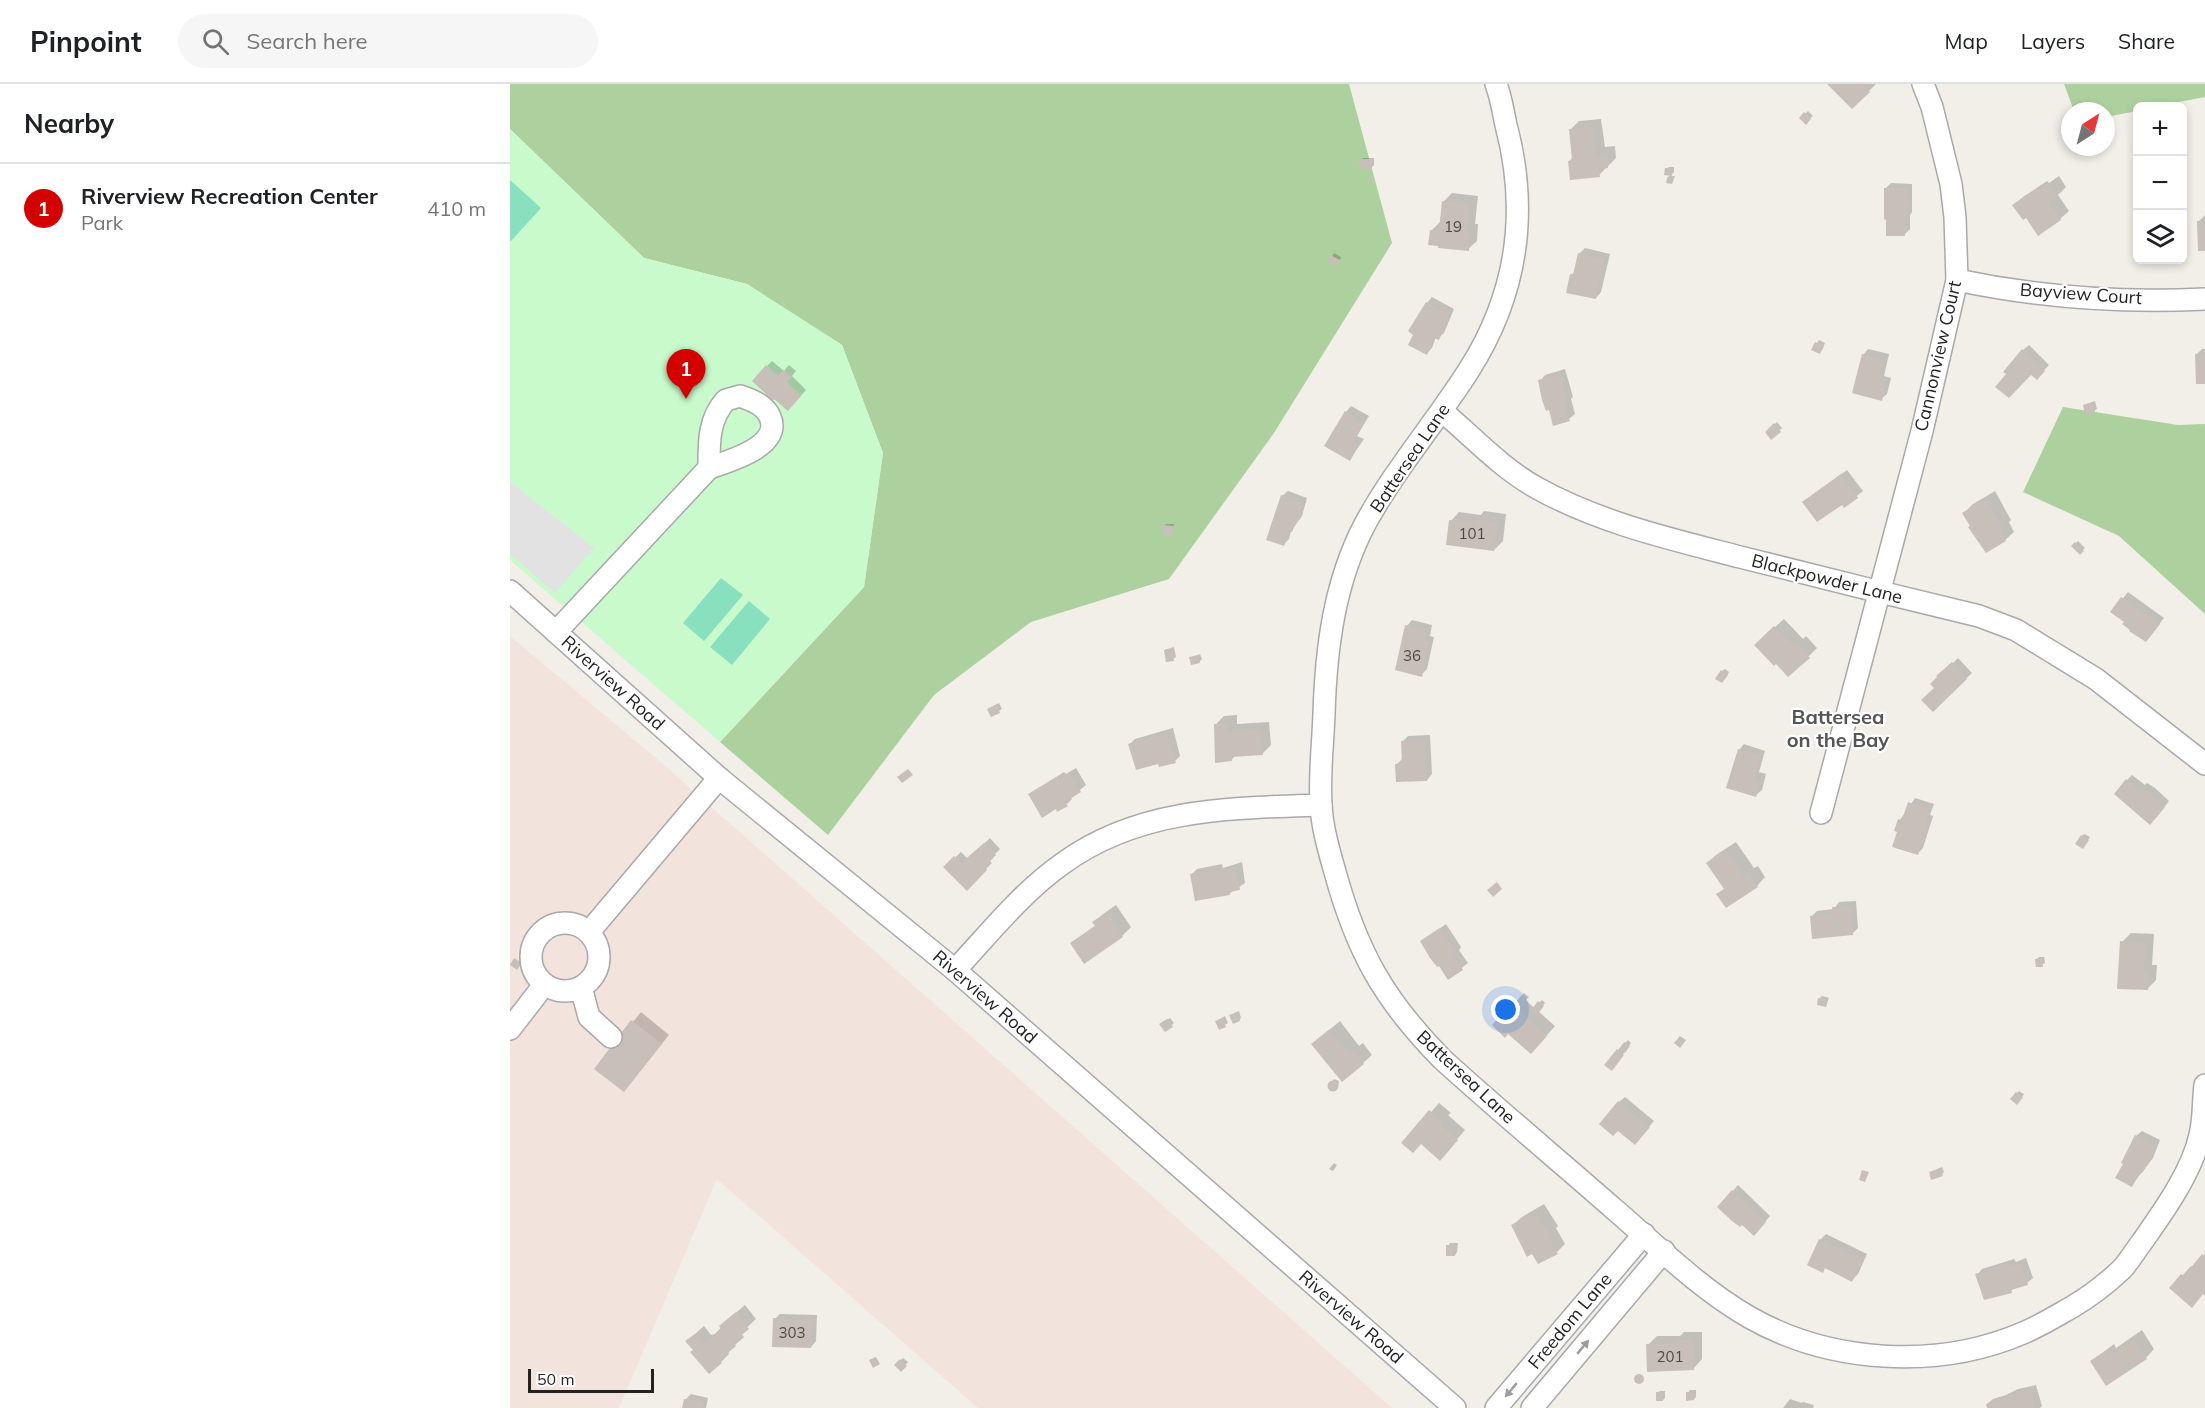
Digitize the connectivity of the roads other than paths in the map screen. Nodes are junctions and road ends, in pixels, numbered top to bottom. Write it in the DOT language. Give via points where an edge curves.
graph roads {
  1 [pos="1496,84"];
  2 [pos="1923,84"];
  3 [pos="1957,280"];
  4 [pos="2205,299"];
  5 [pos="1442,411"];
  6 [pos="709,468"];
  7 [pos="510,591"];
  8 [pos="1880,592"];
  9 [pos="556,632"];
  10 [pos="2205,764"];
  11 [pos="719,777"];
  12 [pos="1321,806"];
  13 [pos="1821,813"];
  14 [pos="589,932"];
  15 [pos="955,970"];
  16 [pos="544,985"];
  17 [pos="581,987"];
  18 [pos="510,1029"];
  19 [pos="611,1037"];
  20 [pos="2205,1085"];
  21 [pos="2202,1136"];
  22 [pos="1644,1234"];
  23 [pos="1664,1251"];
  24 [pos="1455,1408"];
  25 [pos="1496,1408"];
  26 [pos="1532,1408"];
  1 -- 5 [label="street, Battersea Lane" via="1512,146 1518,191 1510,278 1489,336"];
  2 -- 3 [label="street, Cannonview Court" via="1951,184"];
  3 -- 4 [label="street, Bayview Court" via="2080,296"];
  3 -- 8 [label="street, Cannonview Court"];
  5 -- 8 [label="street, Blackpowder Lane" via="1495,459 1569,504 1680,541"];
  5 -- 12 [label="street, Battersea Lane" via="1386,488 1364,526 1343,578 1326,660"];
  6 -- 9 [label="street"];
  7 -- 9 [label="street, Riverview Road"];
  8 -- 10 [label="street, Blackpowder Lane" via="1979,616 2016,630 2096,679"];
  8 -- 13 [label="street, Cannonview Court"];
  9 -- 11 [label="street, Riverview Road"];
  11 -- 14 [label="street"];
  11 -- 15 [label="street, Riverview Road"];
  12 -- 15 [label="street" via="1216,810 1172,816 1120,832 1071,858 1036,885"];
  12 -- 22 [label="street, Battersea Lane" via="1333,865 1352,927 1379,981 1406,1020 1466,1081"];
  14 -- 16 [label="street" via="562,922 541,932 530,958 532,969"];
  14 -- 17 [label="street" via="596,942 599,963 594,976"];
  15 -- 24 [label="street, Riverview Road"];
  16 -- 17 [label="street" via="561,992"];
  16 -- 18 [label="street"];
  17 -- 19 [label="street" via="589,1017"];
  20 -- 21 [label="street, Battersea Lane"];
  21 -- 23 [label="street, Battersea Lane" via="2160,1216 2122,1269 2081,1302 2042,1324 1979,1348 1919,1357 1874,1355 1809,1343 1746,1316"];
  22 -- 23 [label="street, Battersea Lane"];
  22 -- 25 [label="street, Freedom Lane, one-way"];
  26 -- 23 [label="street, Freedom Lane, one-way"];
}
